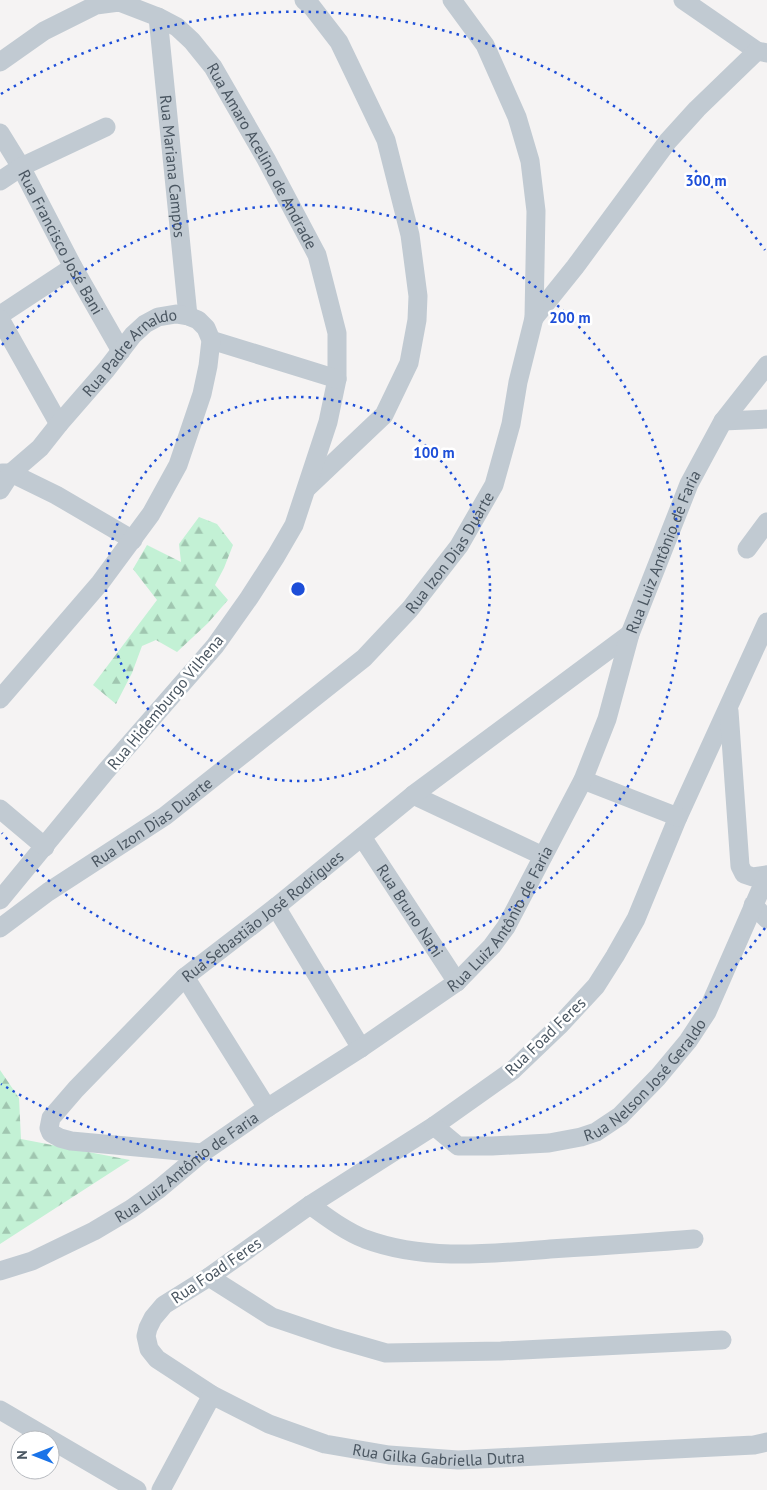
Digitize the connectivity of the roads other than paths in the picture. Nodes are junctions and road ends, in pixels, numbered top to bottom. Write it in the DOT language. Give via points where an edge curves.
graph roads {
  1 [pos="304,0"];
  2 [pos="452,0"];
  3 [pos="683,0"];
  4 [pos="158,17"];
  5 [pos="762,52"];
  6 [pos="0,62"];
  7 [pos="106,127"];
  8 [pos="0,133"];
  9 [pos="21,167"];
  10 [pos="0,181"];
  11 [pos="73,266"];
  12 [pos="188,316"];
  13 [pos="0,317"];
  14 [pos="534,318"];
  15 [pos="211,340"];
  16 [pos="121,351"];
  17 [pos="767,365"];
  18 [pos="337,379"];
  19 [pos="767,418"];
  20 [pos="723,421"];
  21 [pos="59,424"];
  22 [pos="6,473"];
  23 [pos="307,488"];
  24 [pos="0,490"];
  25 [pos="767,522"];
  26 [pos="134,540"];
  27 [pos="747,549"];
  28 [pos="767,622"];
  29 [pos="630,634"];
  30 [pos="0,699"];
  31 [pos="729,708"];
  32 [pos="583,780"];
  33 [pos="413,796"];
  34 [pos="0,809"];
  35 [pos="678,817"];
  36 [pos="362,837"];
  37 [pos="45,847"];
  38 [pos="543,856"];
  39 [pos="767,875"];
  40 [pos="0,900"];
  41 [pos="753,905"];
  42 [pos="276,908"];
  43 [pos="767,919"];
  44 [pos="0,928"];
  45 [pos="185,977"];
  46 [pos="457,982"];
  47 [pos="360,1048"];
  48 [pos="267,1108"];
  49 [pos="434,1126"];
  50 [pos="202,1153"];
  51 [pos="310,1205"];
  52 [pos="694,1239"];
  53 [pos="0,1271"];
  54 [pos="209,1277"];
  55 [pos="146,1336"];
  56 [pos="722,1340"];
  57 [pos="212,1395"];
  58 [pos="0,1410"];
  59 [pos="767,1442"];
  60 [pos="132,1489"];
  61 [pos="161,1490"];
  1 -- 23 [label="street" via="339,42 386,140 410,235 418,296 409,363 384,415"];
  2 -- 14 [label="street, Rua Izon Dias Duarte" via="485,45 517,117 530,160 536,211"];
  3 -- 5 [label="street"];
  4 -- 6 [label="street, Rua Amaro Acelino de Andrade" via="119,2 96,5 44,31"];
  4 -- 12 [label="street, Rua Mariana Campos"];
  4 -- 18 [label="street, Rua Amaro Acelino de Andrade" via="177,27 213,68 266,158 317,255 337,333"];
  5 -- 14 [label="street" via="697,109 668,141"];
  7 -- 9 [label="street"];
  8 -- 9 [label="street, Rua Francisco José Bani"];
  9 -- 10 [label="street"];
  9 -- 11 [label="street, Rua Francisco José Bani"];
  11 -- 13 [label="street"];
  11 -- 16 [label="street, Rua Francisco José Bani"];
  12 -- 15 [label="street, Rua Padre Arnaldo" via="206,328"];
  12 -- 16 [label="street, Rua Padre Arnaldo" via="166,315 145,324"];
  13 -- 21 [label="street"];
  14 -- 44 [label="street, Rua Izon Dias Duarte" via="518,382 512,424 494,485 459,546 410,609 364,658 165,816 48,892"];
  15 -- 18 [label="street"];
  15 -- 26 [label="street" via="202,394 178,465"];
  16 -- 21 [label="street, Rua Padre Arnaldo"];
  17 -- 20 [label="street, Rua Luiz Antônio de Faria"];
  18 -- 23 [label="street, Rua Amaro Acelino de Andrade" via="328,422"];
  19 -- 20 [label="street"];
  20 -- 29 [label="street, Rua Luiz Antônio de Faria" via="689,484"];
  21 -- 22 [label="street, Rua Padre Arnaldo" via="40,448"];
  22 -- 24 [label="street, Rua Padre Arnaldo"];
  22 -- 26 [label="street" via="56,495"];
  23 -- 37 [label="street, Rua Hidemburgo Vilhena" via="294,524 215,646"];
  25 -- 27 [label="street"];
  26 -- 30 [label="street"];
  28 -- 31 [label="street, Rua Foad Feres"];
  29 -- 32 [label="street, Rua Luiz Antônio de Faria" via="607,719"];
  29 -- 33 [label="street, Rua Sebastião José Rodrigues"];
  31 -- 35 [label="street, Rua Foad Feres"];
  31 -- 39 [label="street" via="740,866 744,874 753,877"];
  32 -- 35 [label="street"];
  32 -- 38 [label="street, Rua Luiz Antônio de Faria"];
  33 -- 36 [label="street, Rua Sebastião José Rodrigues"];
  33 -- 38 [label="street"];
  34 -- 37 [label="street"];
  35 -- 49 [label="street, Rua Foad Feres" via="636,919 596,986 512,1070"];
  36 -- 42 [label="street, Rua Sebastião José Rodrigues"];
  36 -- 46 [label="street, Rua Bruno Nani"];
  37 -- 40 [label="street, Rua Hidemburgo Vilhena"];
  38 -- 46 [label="street, Rua Luiz Antônio de Faria" via="506,927"];
  39 -- 41 [label="street, Rua Nelson José Geraldo"];
  41 -- 43 [label="street"];
  41 -- 49 [label="street, Rua Nelson José Geraldo" via="707,1012 688,1042 620,1116 596,1132 549,1143 458,1146"];
  42 -- 45 [label="street, Rua Sebastião José Rodrigues"];
  42 -- 47 [label="street"];
  45 -- 48 [label="street"];
  45 -- 50 [label="street, Rua Sebastião José Rodrigues" via="76,1089 51,1118 49,1128 60,1138 71,1141"];
  46 -- 47 [label="street, Rua Luiz Antônio de Faria"];
  47 -- 48 [label="street, Rua Luiz Antônio de Faria"];
  48 -- 50 [label="street, Rua Luiz Antônio de Faria"];
  49 -- 51 [label="street, Rua Foad Feres"];
  50 -- 53 [label="street, Rua Luiz Antônio de Faria" via="159,1189 94,1231 32,1261"];
  51 -- 52 [label="street" via="365,1239 437,1254 480,1254"];
  51 -- 54 [label="street, Rua Foad Feres"];
  54 -- 55 [label="street, Rua Foad Feres" via="164,1305 153,1318"];
  54 -- 56 [label="street" via="272,1317 386,1352 501,1351"];
  55 -- 57 [label="street, Rua Gilka Gabriella Dutra" via="149,1349 157,1359"];
  57 -- 59 [label="street, Rua Gilka Gabriella Dutra" via="269,1424 325,1444 389,1455 458,1460"];
  57 -- 61 [label="street"];
  58 -- 60 [label="street"];
}
